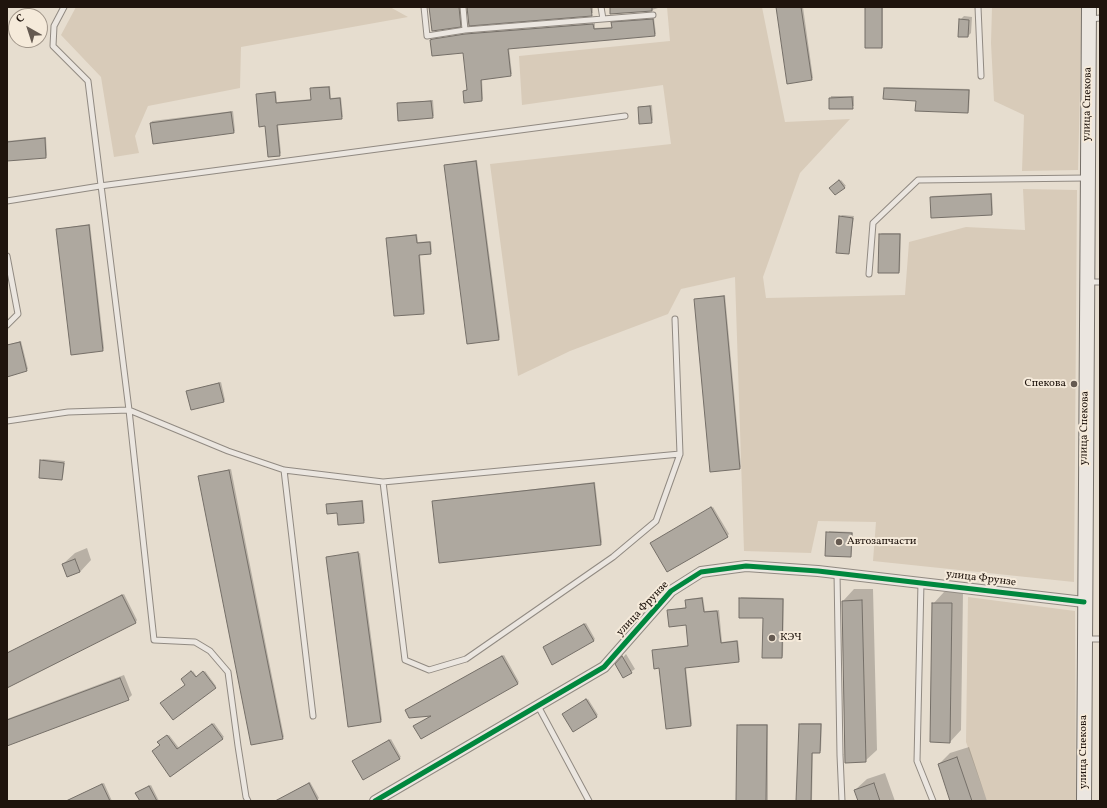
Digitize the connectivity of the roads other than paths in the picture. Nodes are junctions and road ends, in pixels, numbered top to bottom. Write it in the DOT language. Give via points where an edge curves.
graph roads {
  1 [pos="64,7"];
  2 [pos="424,7"];
  3 [pos="463,7"];
  4 [pos="601,7"];
  5 [pos="978,7"];
  6 [pos="653,15"];
  7 [pos="1093,15"];
  8 [pos="603,19"];
  9 [pos="465,30"];
  10 [pos="980,76"];
  11 [pos="625,116"];
  12 [pos="1087,178"];
  13 [pos="100,186"];
  14 [pos="7,201"];
  15 [pos="7,256"];
  16 [pos="869,274"];
  17 [pos="1093,282"];
  18 [pos="674,319"];
  19 [pos="7,325"];
  20 [pos="129,410"];
  21 [pos="7,421"];
  22 [pos="680,454"];
  23 [pos="284,470"];
  24 [pos="383,482"];
  25 [pos="837,572"];
  26 [pos="921,582"];
  27 [pos="1084,602"];
  28 [pos="1084,639"];
  29 [pos="1100,639"];
  30 [pos="538,706"];
  31 [pos="313,716"];
  32 [pos="248,801"];
  33 [pos="375,801"];
  34 [pos="589,801"];
  35 [pos="842,801"];
  36 [pos="933,801"];
  37 [pos="1084,801"];
  1 -- 13 [label="lane" via="54,26 52,46 88,81"];
  2 -- 9 [label="lane" via="427,36"];
  3 -- 9 [label="lane"];
  4 -- 8 [label="lane"];
  5 -- 10 [label="lane"];
  6 -- 8 [label="lane"];
  7 -- 12 [label="main road, улица Спекова"];
  8 -- 9 [label="lane"];
  11 -- 13 [label="lane"];
  12 -- 16 [label="lane" via="918,180 873,223"];
  12 -- 17 [label="main road, улица Спекова"];
  13 -- 14 [label="lane"];
  13 -- 20 [label="lane"];
  15 -- 19 [label="lane" via="18,314"];
  17 -- 27 [label="main road, улица Спекова"];
  18 -- 22 [label="lane"];
  20 -- 21 [label="lane" via="68,412"];
  20 -- 23 [label="lane" via="228,451"];
  20 -- 32 [label="lane" via="154,640 195,642 210,651 228,672"];
  22 -- 24 [label="lane"];
  22 -- 24 [label="lane" via="656,520 619,553 466,659 429,670 405,660"];
  23 -- 24 [label="lane"];
  23 -- 31 [label="lane"];
  25 -- 26 [label="street, улица Фрунзе"];
  25 -- 30 [label="street, улица Фрунзе" via="746,566 701,572 671,591 604,667"];
  25 -- 35 [label="lane"];
  26 -- 27 [label="street, улица Фрунзе"];
  26 -- 36 [label="lane" via="917,761"];
  27 -- 28 [label="main road, улица Спекова"];
  28 -- 29 [label="lane"];
  28 -- 37 [label="main road, улица Спекова"];
  30 -- 33 [label="street, улица Фрунзе"];
  30 -- 34 [label="lane"];
}
